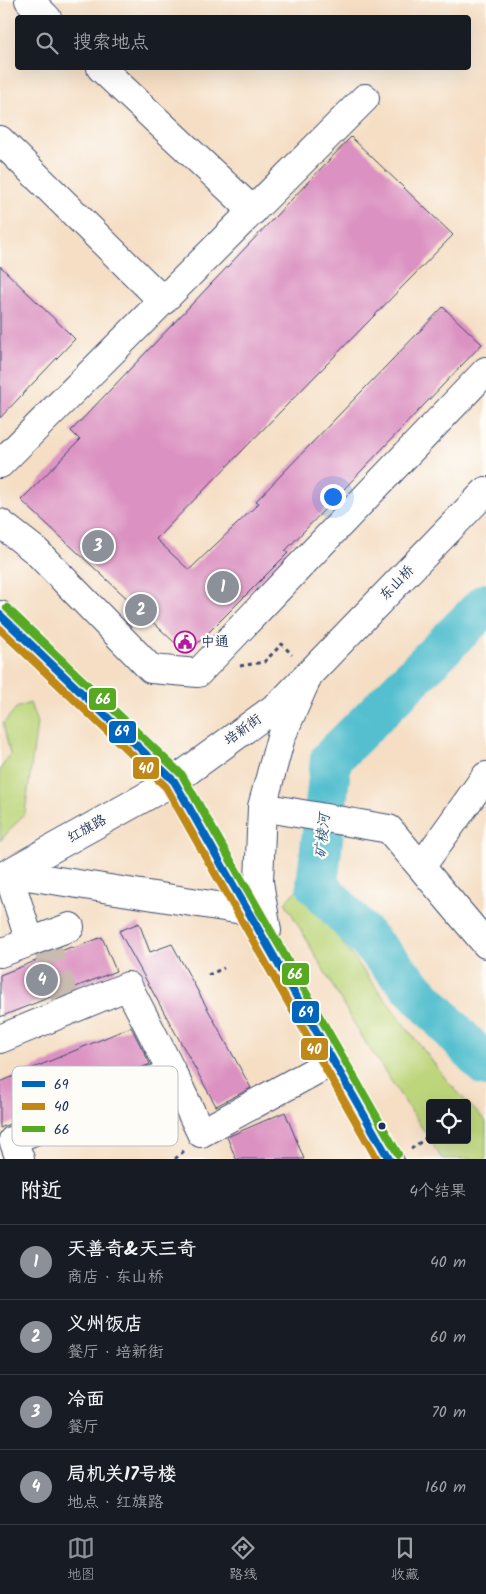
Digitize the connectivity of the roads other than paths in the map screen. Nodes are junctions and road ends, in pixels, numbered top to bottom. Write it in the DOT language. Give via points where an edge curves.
graph roads {
  1 [pos="29,0"];
  2 [pos="44,15"];
  3 [pos="102,70"];
  4 [pos="365,98"];
  5 [pos="0,140"];
  6 [pos="253,211"];
  7 [pos="163,301"];
  8 [pos="486,371"];
  9 [pos="0,464"];
  10 [pos="486,491"];
  11 [pos="0,523"];
  12 [pos="0,615"];
  13 [pos="300,665"];
  14 [pos="486,776"];
  15 [pos="174,781"];
  16 [pos="274,809"];
  17 [pos="420,867"];
  18 [pos="4,876"];
  19 [pos="249,911"];
  20 [pos="70,927"];
  21 [pos="30,942"];
  22 [pos="486,944"];
  23 [pos="272,952"];
  24 [pos="0,953"];
  25 [pos="0,1039"];
  26 [pos="333,1060"];
  27 [pos="169,1066"];
  28 [pos="178,1085"];
  29 [pos="398,1156"];
  1 -- 2 [label="street"];
  3 -- 6 [label="street"];
  4 -- 6 [label="street"];
  5 -- 7 [label="street"];
  6 -- 7 [label="street"];
  7 -- 9 [label="street"];
  8 -- 11 [label="street" via="198,673 151,669 36,551"];
  10 -- 13 [label="street, 东山桥"];
  12 -- 15 [label="street"];
  13 -- 15 [label="street, 培新街" via="281,703"];
  13 -- 16 [label="street" via="281,737"];
  14 -- 17 [label="street"];
  15 -- 18 [label="street, 红旗路"];
  15 -- 19 [label="street"];
  16 -- 17 [label="street" via="389,829"];
  16 -- 23 [label="street" via="260,882"];
  17 -- 22 [label="street"];
  18 -- 19 [label="street"];
  18 -- 21 [label="street"];
  19 -- 23 [label="street"];
  20 -- 21 [label="street"];
  21 -- 24 [label="street"];
  23 -- 26 [label="street"];
  25 -- 27 [label="street" via="128,986"];
  26 -- 28 [label="street" via="201,1133"];
  26 -- 29 [label="street"];
}
